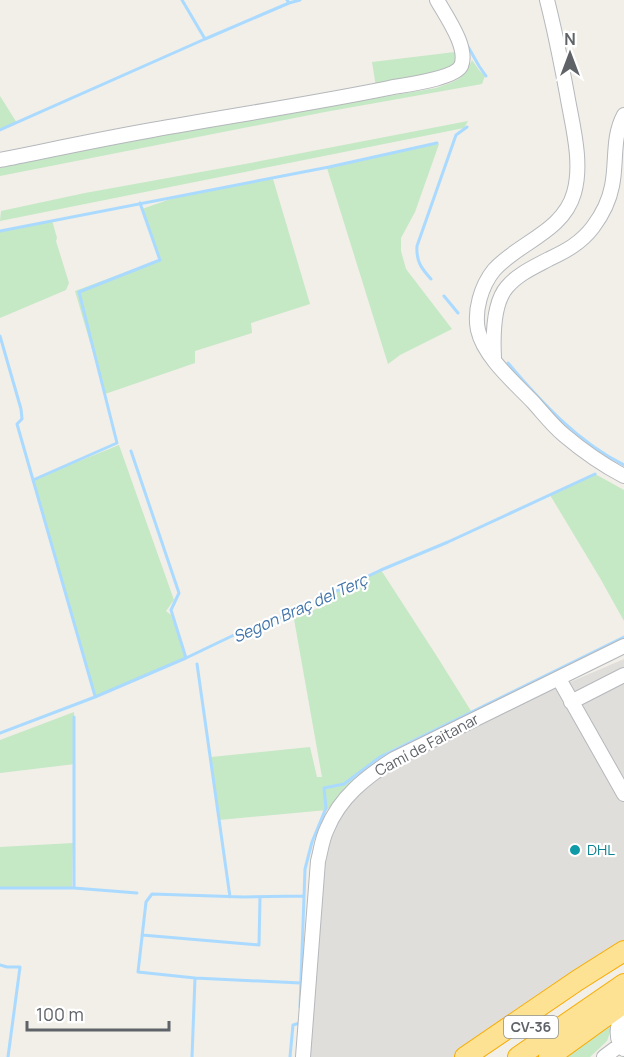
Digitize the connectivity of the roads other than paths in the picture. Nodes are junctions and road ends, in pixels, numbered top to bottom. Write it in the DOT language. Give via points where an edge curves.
graph roads {
  1 [pos="436,0"];
  2 [pos="547,0"];
  3 [pos="624,115"];
  4 [pos="0,160"];
  5 [pos="494,360"];
  6 [pos="624,476"];
  7 [pos="624,646"];
  8 [pos="624,675"];
  9 [pos="559,679"];
  10 [pos="571,702"];
  11 [pos="624,794"];
  12 [pos="624,951"];
  13 [pos="624,961"];
  14 [pos="624,984"];
  15 [pos="624,1003"];
  16 [pos="622,1047"];
  17 [pos="303,1057"];
  18 [pos="465,1057"];
  19 [pos="486,1057"];
  20 [pos="518,1057"];
  21 [pos="549,1057"];
  22 [pos="604,1057"];
  1 -- 4 [label="street" via="461,44 460,67 453,74"];
  2 -- 5 [label="street" via="575,139 577,175 566,211 493,271 485,284 477,317 478,331"];
  3 -- 5 [label="street" via="618,127 608,202 592,229 577,244 515,279 505,289 496,319"];
  5 -- 6 [label="street" via="562,434"];
  7 -- 9 [label="street, Camí de Faitanar"];
  8 -- 10 [label="street"];
  9 -- 10 [label="street"];
  9 -- 17 [label="street, Camí de Faitanar" via="394,759 360,782 339,807 326,831 318,861"];
  10 -- 11 [label="street"];
  12 -- 18 [label="highway"];
  13 -- 19 [label="highway, CV-36"];
  14 -- 20 [label="highway, CV-36"];
  15 -- 16 [label="street" via="617,1033"];
  15 -- 21 [label="highway"];
  16 -- 22 [label="street"];
}
